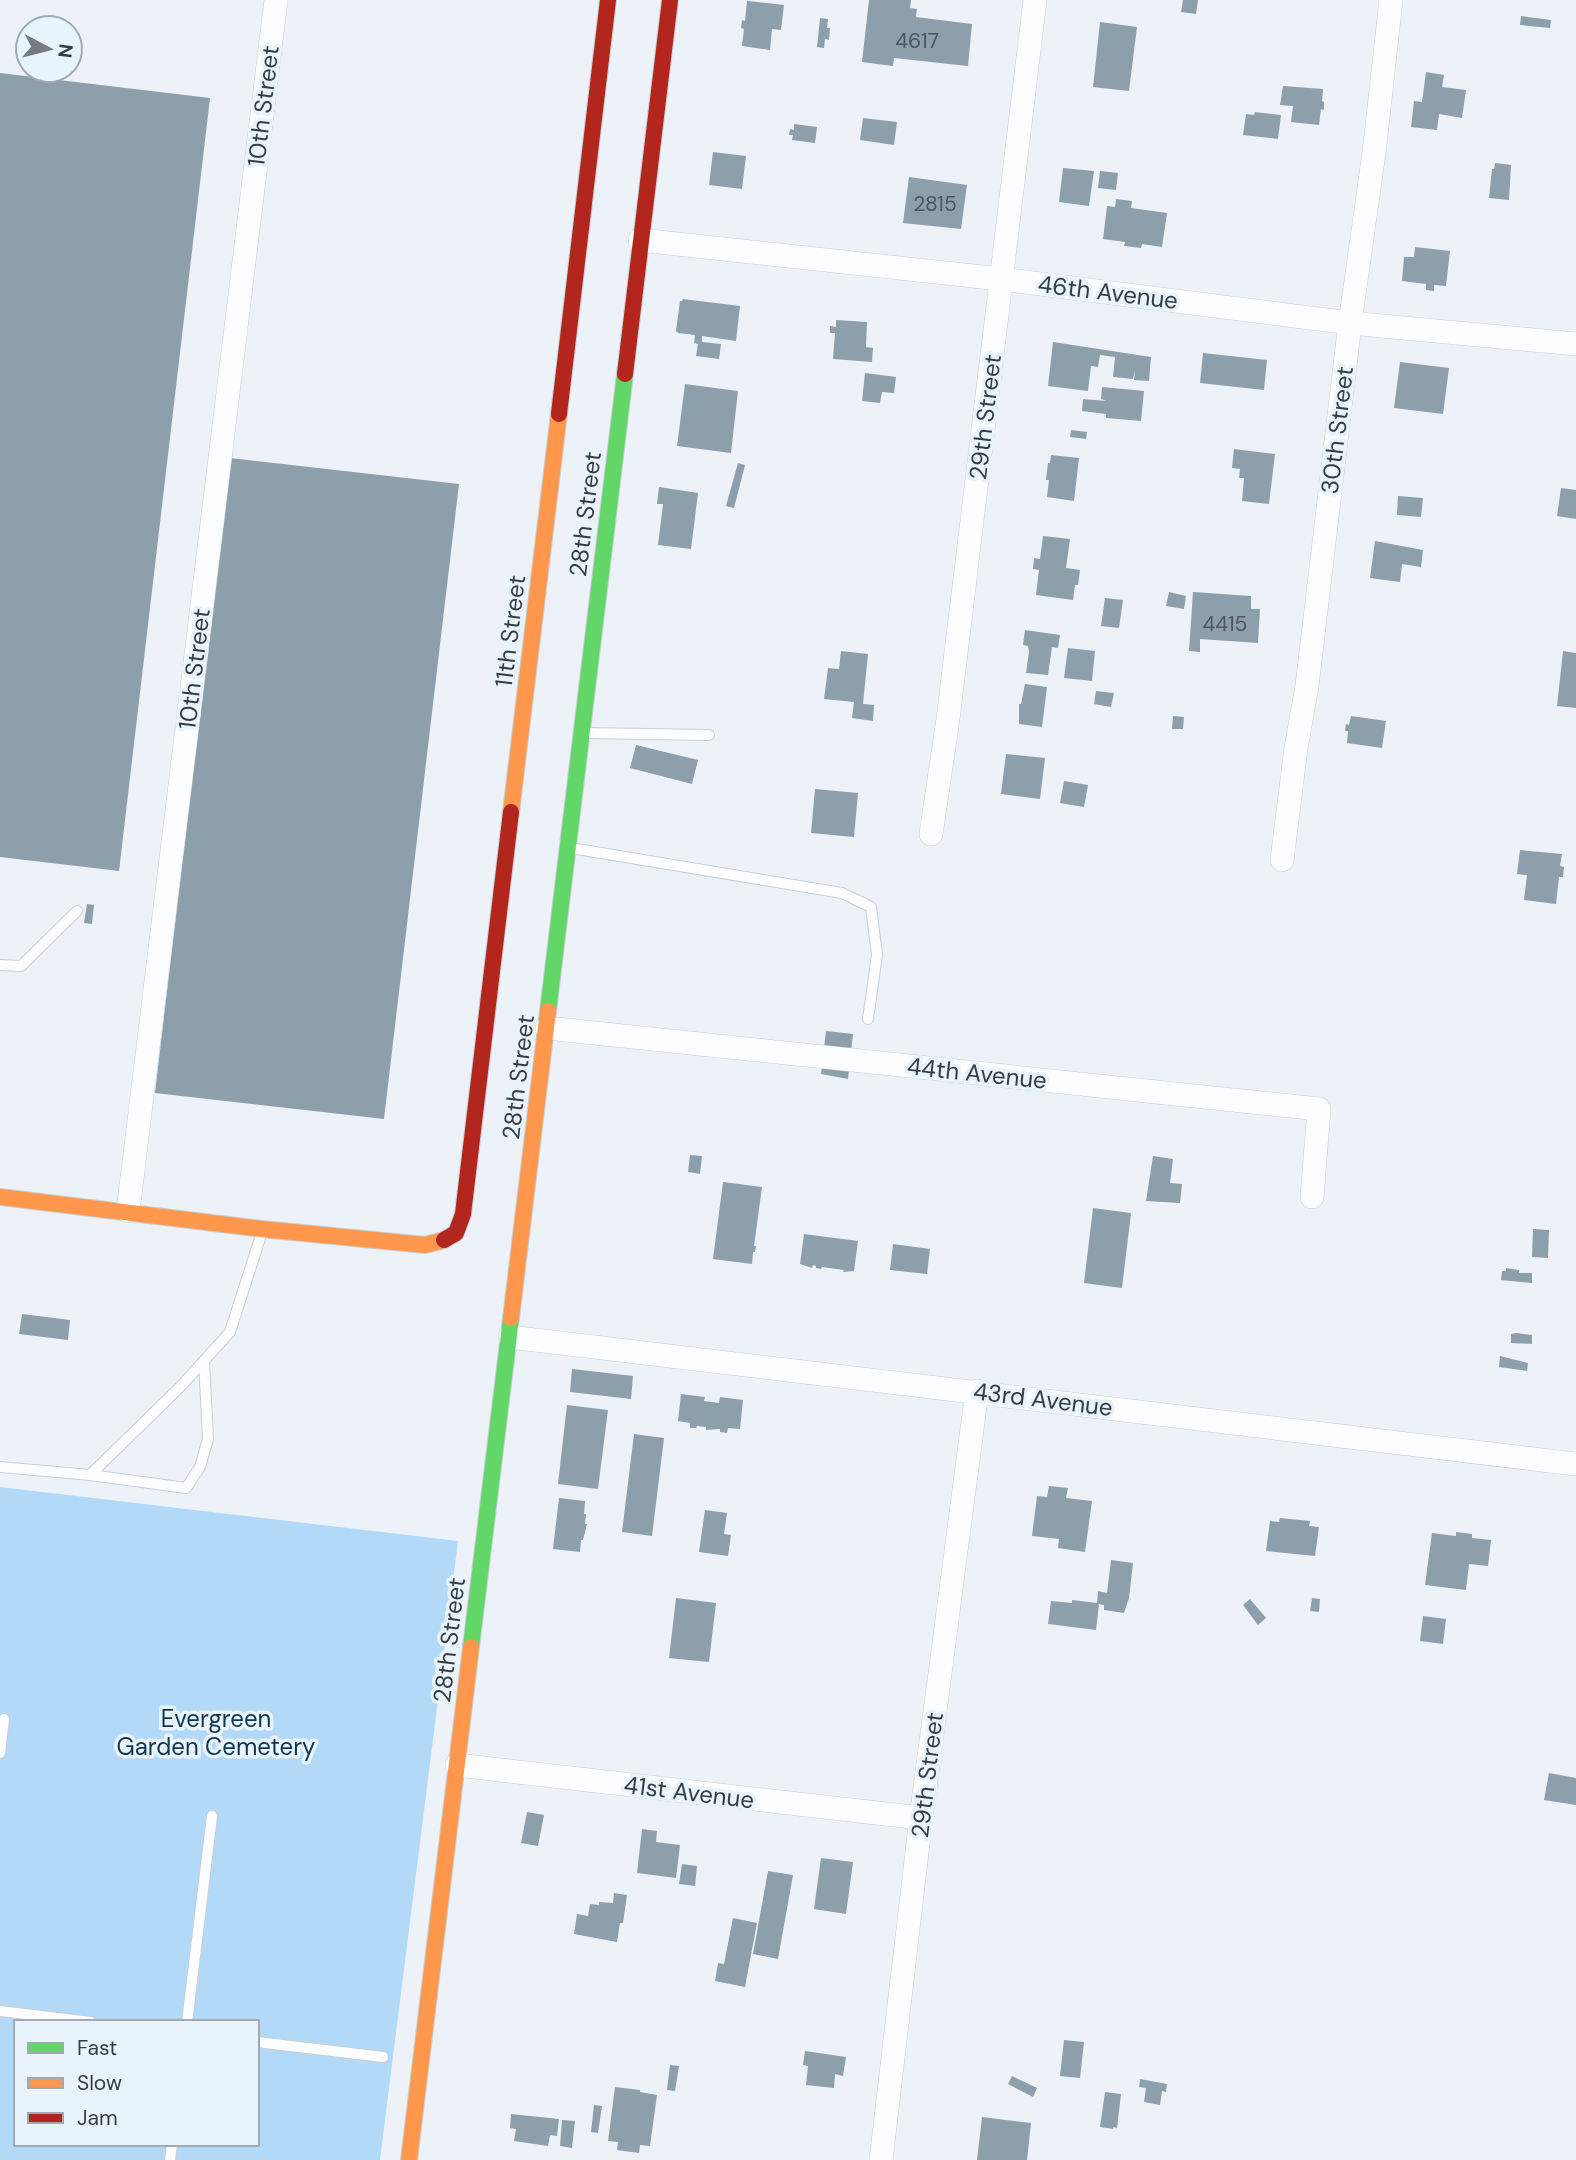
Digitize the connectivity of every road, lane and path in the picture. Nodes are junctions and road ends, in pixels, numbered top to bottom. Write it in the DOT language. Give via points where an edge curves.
graph roads {
  1 [pos="276,0"];
  2 [pos="608,0"];
  3 [pos="670,0"];
  4 [pos="1035,0"];
  5 [pos="1391,0"];
  6 [pos="640,240"];
  7 [pos="1001,279"];
  8 [pos="1350,323"];
  9 [pos="1576,344"];
  10 [pos="582,733"];
  11 [pos="709,735"];
  12 [pos="931,834"];
  13 [pos="568,847"];
  14 [pos="1282,860"];
  15 [pos="77,911"];
  16 [pos="0,965"];
  17 [pos="868,1019"];
  18 [pos="547,1028"];
  19 [pos="1312,1196"];
  20 [pos="0,1197"];
  21 [pos="128,1211"];
  22 [pos="262,1229"];
  23 [pos="510,1337"];
  24 [pos="204,1361"];
  25 [pos="977,1391"];
  26 [pos="1576,1464"];
  27 [pos="0,1467"];
  28 [pos="90,1475"];
  29 [pos="4,1719"];
  30 [pos="0,1753"];
  31 [pos="457,1765"];
  32 [pos="212,1816"];
  33 [pos="921,1818"];
  34 [pos="0,2011"];
  35 [pos="74,2020"];
  36 [pos="187,2020"];
  37 [pos="259,2042"];
  38 [pos="383,2057"];
  39 [pos="410,2160"];
  40 [pos="881,2160"];
  1 -- 21 [label="street, 10th Street"];
  2 -- 22 [label="main road, 11th Street" via="463,1214 456,1233 425,1245"];
  3 -- 6 [label="main road, 28th Street"];
  4 -- 7 [label="street, 29th Street"];
  5 -- 8 [label="street, 30th Street"];
  6 -- 7 [label="street, 46th Avenue"];
  6 -- 10 [label="main road, 28th Street"];
  7 -- 8 [label="street, 46th Avenue"];
  7 -- 12 [label="street, 29th Street"];
  8 -- 9 [label="street, 46th Avenue"];
  8 -- 14 [label="street, 30th Street"];
  10 -- 11 [label="lane"];
  10 -- 13 [label="main road, 28th Street"];
  13 -- 17 [label="lane" via="842,892 871,907 877,955"];
  13 -- 18 [label="main road, 28th Street"];
  15 -- 16 [label="lane" via="21,966"];
  18 -- 19 [label="street, 44th Avenue" via="1319,1109"];
  18 -- 23 [label="main road, 28th Street"];
  20 -- 21 [label="main road"];
  21 -- 22 [label="main road"];
  22 -- 24 [label="lane" via="230,1332"];
  23 -- 25 [label="street, 43rd Avenue"];
  23 -- 31 [label="main road, 28th Street"];
  24 -- 28 [label="lane"];
  24 -- 28 [label="lane" via="208,1439 200,1467 186,1488"];
  25 -- 26 [label="street, 43rd Avenue"];
  25 -- 33 [label="street, 29th Street"];
  27 -- 28 [label="lane"];
  29 -- 30 [label="lane"];
  31 -- 33 [label="street, 41st Avenue"];
  31 -- 39 [label="main road, 28th Street"];
  32 -- 36 [label="lane"];
  33 -- 40 [label="street, 29th Street"];
  34 -- 35 [label="lane"];
  37 -- 38 [label="lane"];
}
